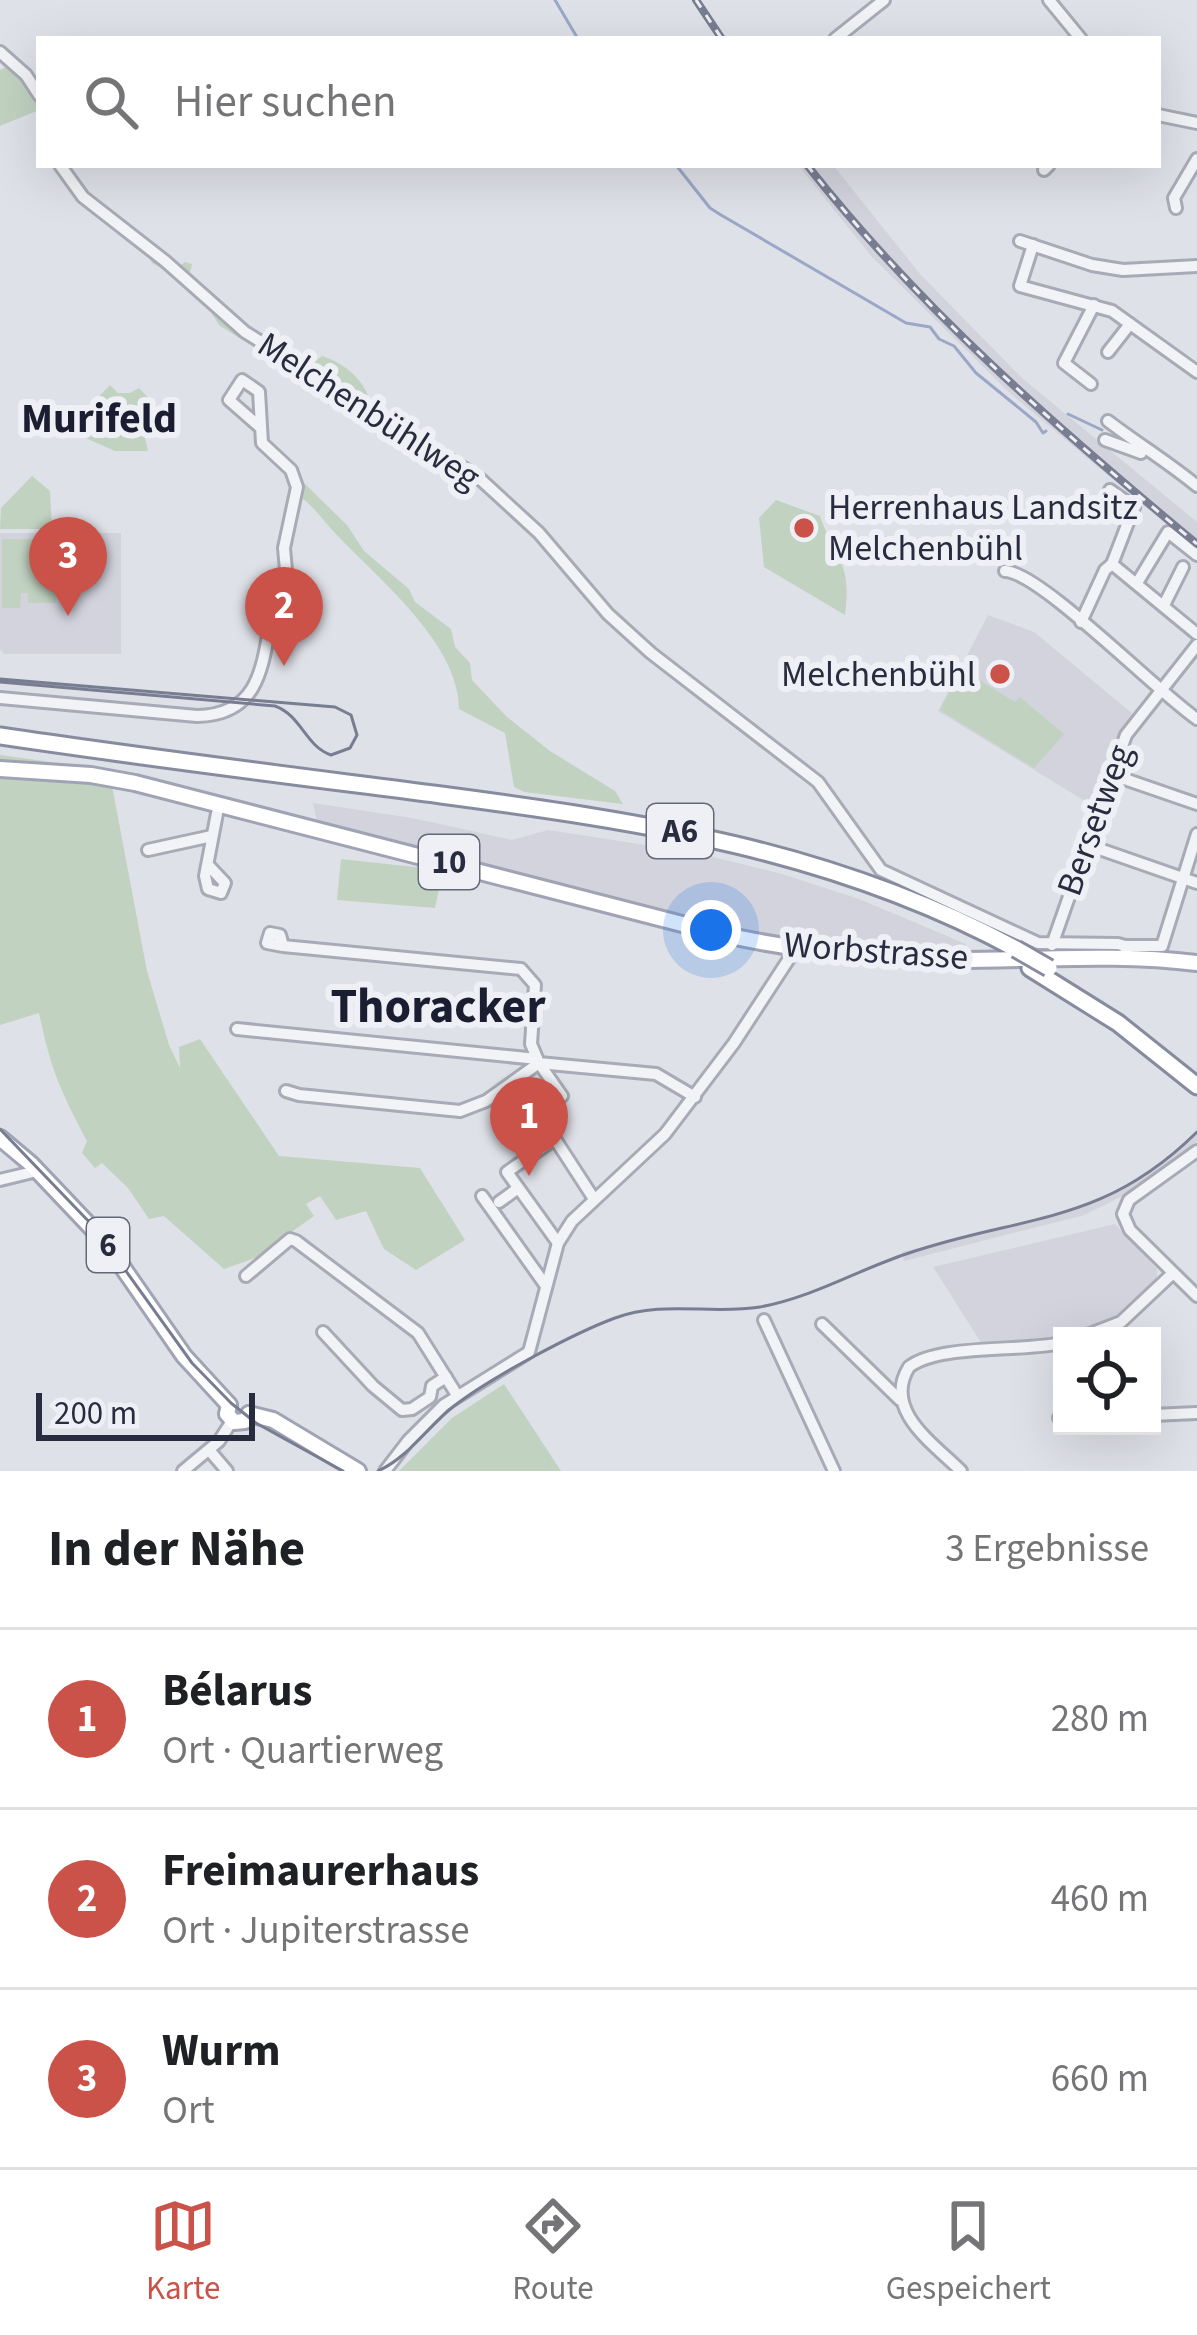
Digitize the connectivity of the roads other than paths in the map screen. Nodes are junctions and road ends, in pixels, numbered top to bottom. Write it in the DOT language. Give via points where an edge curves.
graph roads {
  1 [pos="884,0"];
  2 [pos="1048,0"];
  3 [pos="839,36"];
  4 [pos="1078,36"];
  5 [pos="0,52"];
  6 [pos="36,90"];
  7 [pos="1161,116"];
  8 [pos="1197,123"];
  9 [pos="1197,159"];
  10 [pos="62,168"];
  11 [pos="1175,208"];
  12 [pos="1197,266"];
  13 [pos="1094,305"];
  14 [pos="1130,325"];
  15 [pos="1108,352"];
  16 [pos="1197,372"];
  17 [pos="1091,384"];
  18 [pos="1108,421"];
  19 [pos="261,428"];
  20 [pos="1105,440"];
  21 [pos="1177,470"];
  22 [pos="1197,485"];
  23 [pos="1110,490"];
  24 [pos="1197,555"];
  25 [pos="1112,564"];
  26 [pos="1183,567"];
  27 [pos="1006,571"];
  28 [pos="1137,583"];
  29 [pos="1164,605"];
  30 [pos="1081,622"];
  31 [pos="1197,634"];
  32 [pos="1197,645"];
  33 [pos="1159,690"];
  34 [pos="0,698"];
  35 [pos="1197,718"];
  36 [pos="0,736"];
  37 [pos="0,745"];
  38 [pos="0,769"];
  39 [pos="1110,774"];
  40 [pos="219,803"];
  41 [pos="1197,804"];
  42 [pos="1197,835"];
  43 [pos="212,836"];
  44 [pos="1085,844"];
  45 [pos="148,850"];
  46 [pos="208,865"];
  47 [pos="1181,877"];
  48 [pos="1197,883"];
  49 [pos="252,945"];
  50 [pos="1052,945"];
  51 [pos="796,949"];
  52 [pos="1008,950"];
  53 [pos="1126,952"];
  54 [pos="1197,963"];
  55 [pos="236,1029"];
  56 [pos="1174,1060"];
  57 [pos="538,1061"];
  58 [pos="1197,1074"];
  59 [pos="1197,1086"];
  60 [pos="286,1090"];
  61 [pos="562,1096"];
  62 [pos="694,1097"];
  63 [pos="0,1127"];
  64 [pos="0,1138"];
  65 [pos="1197,1151"];
  66 [pos="25,1159"];
  67 [pos="37,1171"];
  68 [pos="0,1180"];
  69 [pos="517,1189"];
  70 [pos="482,1196"];
  71 [pos="594,1198"];
  72 [pos="499,1202"];
  73 [pos="557,1244"];
  74 [pos="1173,1274"];
  75 [pos="246,1276"];
  76 [pos="546,1286"];
  77 [pos="1194,1288"];
  78 [pos="764,1321"];
  79 [pos="822,1324"];
  80 [pos="1108,1327"];
  81 [pos="323,1332"];
  82 [pos="1053,1345"];
  83 [pos="446,1377"];
  84 [pos="457,1395"];
  85 [pos="902,1403"];
  86 [pos="231,1413"];
  87 [pos="1197,1413"];
  88 [pos="1161,1415"];
  89 [pos="209,1450"];
  90 [pos="183,1471"];
  91 [pos="227,1471"];
  92 [pos="358,1471"];
  93 [pos="385,1471"];
  94 [pos="834,1471"];
  95 [pos="962,1471"];
  1 -- 3 [label="street"];
  2 -- 4 [label="street"];
  5 -- 6 [label="street"];
  7 -- 8 [label="street"];
  9 -- 11 [label="street"];
  10 -- 50 [label="street, Melchenbühlweg" via="77,193 245,332 478,477 539,533 589,596 818,782 881,870"];
  12 -- 13 [label="street" via="1123,270 1027,243 1020,286"];
  13 -- 14 [label="street"];
  13 -- 17 [label="street" via="1064,363"];
  14 -- 15 [label="street"];
  14 -- 16 [label="street"];
  18 -- 21 [label="street"];
  19 -- 34 [label="street" via="262,443 297,487 284,548 289,607 270,624 245,698 227,712 197,716"];
  20 -- 21 [label="street"];
  21 -- 22 [label="street"];
  23 -- 25 [label="street" via="1135,507"];
  24 -- 28 [label="street" via="1168,532"];
  25 -- 28 [label="street"];
  25 -- 30 [label="street"];
  26 -- 29 [label="street"];
  27 -- 30 [label="street" via="1045,589"];
  28 -- 29 [label="street"];
  29 -- 31 [label="street"];
  30 -- 33 [label="street"];
  32 -- 33 [label="street, Bersetweg"];
  33 -- 35 [label="street"];
  33 -- 39 [label="street, Bersetweg" via="1130,727"];
  36 -- 52 [label="highway, A6" via="711,837 872,884"];
  37 -- 52 [label="highway, A6" via="691,842 841,882"];
  38 -- 40 [label="main road, Worbstrasse / 10" via="106,777"];
  39 -- 41 [label="street"];
  39 -- 44 [label="street, Bersetweg"];
  40 -- 43 [label="street"];
  40 -- 51 [label="main road, Worbstrasse / 10"];
  42 -- 47 [label="street"];
  43 -- 45 [label="street"];
  43 -- 46 [label="street"];
  44 -- 47 [label="street"];
  44 -- 50 [label="street, Bersetweg"];
  47 -- 48 [label="street"];
  47 -- 53 [label="street, Bersetweg" via="1162,946"];
  49 -- 57 [label="street" via="275,932 283,946 525,970 536,985 531,1044"];
  50 -- 53 [label="street, Bersetweg"];
  51 -- 53 [label="main road, Worbstrasse / 10" via="932,959"];
  51 -- 62 [label="street"];
  52 -- 56 [label="highway, A6"];
  52 -- 56 [label="highway, A6, bridge" via="1049,968"];
  53 -- 54 [label="main road, Worbstrasse / 10"];
  55 -- 57 [label="street"];
  56 -- 58 [label="highway, A6"];
  56 -- 59 [label="highway, A6"];
  57 -- 60 [label="street" via="460,1112"];
  57 -- 61 [label="street"];
  57 -- 62 [label="street" via="656,1074"];
  62 -- 71 [label="street"];
  63 -- 66 [label="main road, 6"];
  64 -- 66 [label="main road, 6"];
  65 -- 74 [label="street" via="1124,1208 1126,1226"];
  66 -- 67 [label="main road, 6"];
  67 -- 68 [label="street"];
  67 -- 86 [label="main road, 6" via="110,1247"];
  69 -- 71 [label="street" via="504,1167 555,1134"];
  69 -- 72 [label="street"];
  69 -- 73 [label="street"];
  70 -- 76 [label="street"];
  71 -- 73 [label="street"];
  73 -- 76 [label="street"];
  74 -- 77 [label="street"];
  74 -- 80 [label="street"];
  75 -- 83 [label="street" via="292,1238 415,1330"];
  76 -- 84 [label="street" via="529,1352"];
  78 -- 94 [label="street"];
  79 -- 85 [label="street"];
  81 -- 83 [label="street" via="402,1410 430,1397"];
  82 -- 85 [label="street" via="926,1356 904,1376"];
  83 -- 84 [label="street"];
  84 -- 93 [label="street"];
  85 -- 95 [label="street"];
  86 -- 89 [label="street"];
  86 -- 92 [label="main road" via="244,1402 249,1414"];
  87 -- 88 [label="street"];
  89 -- 90 [label="street"];
  89 -- 91 [label="street"];
}
